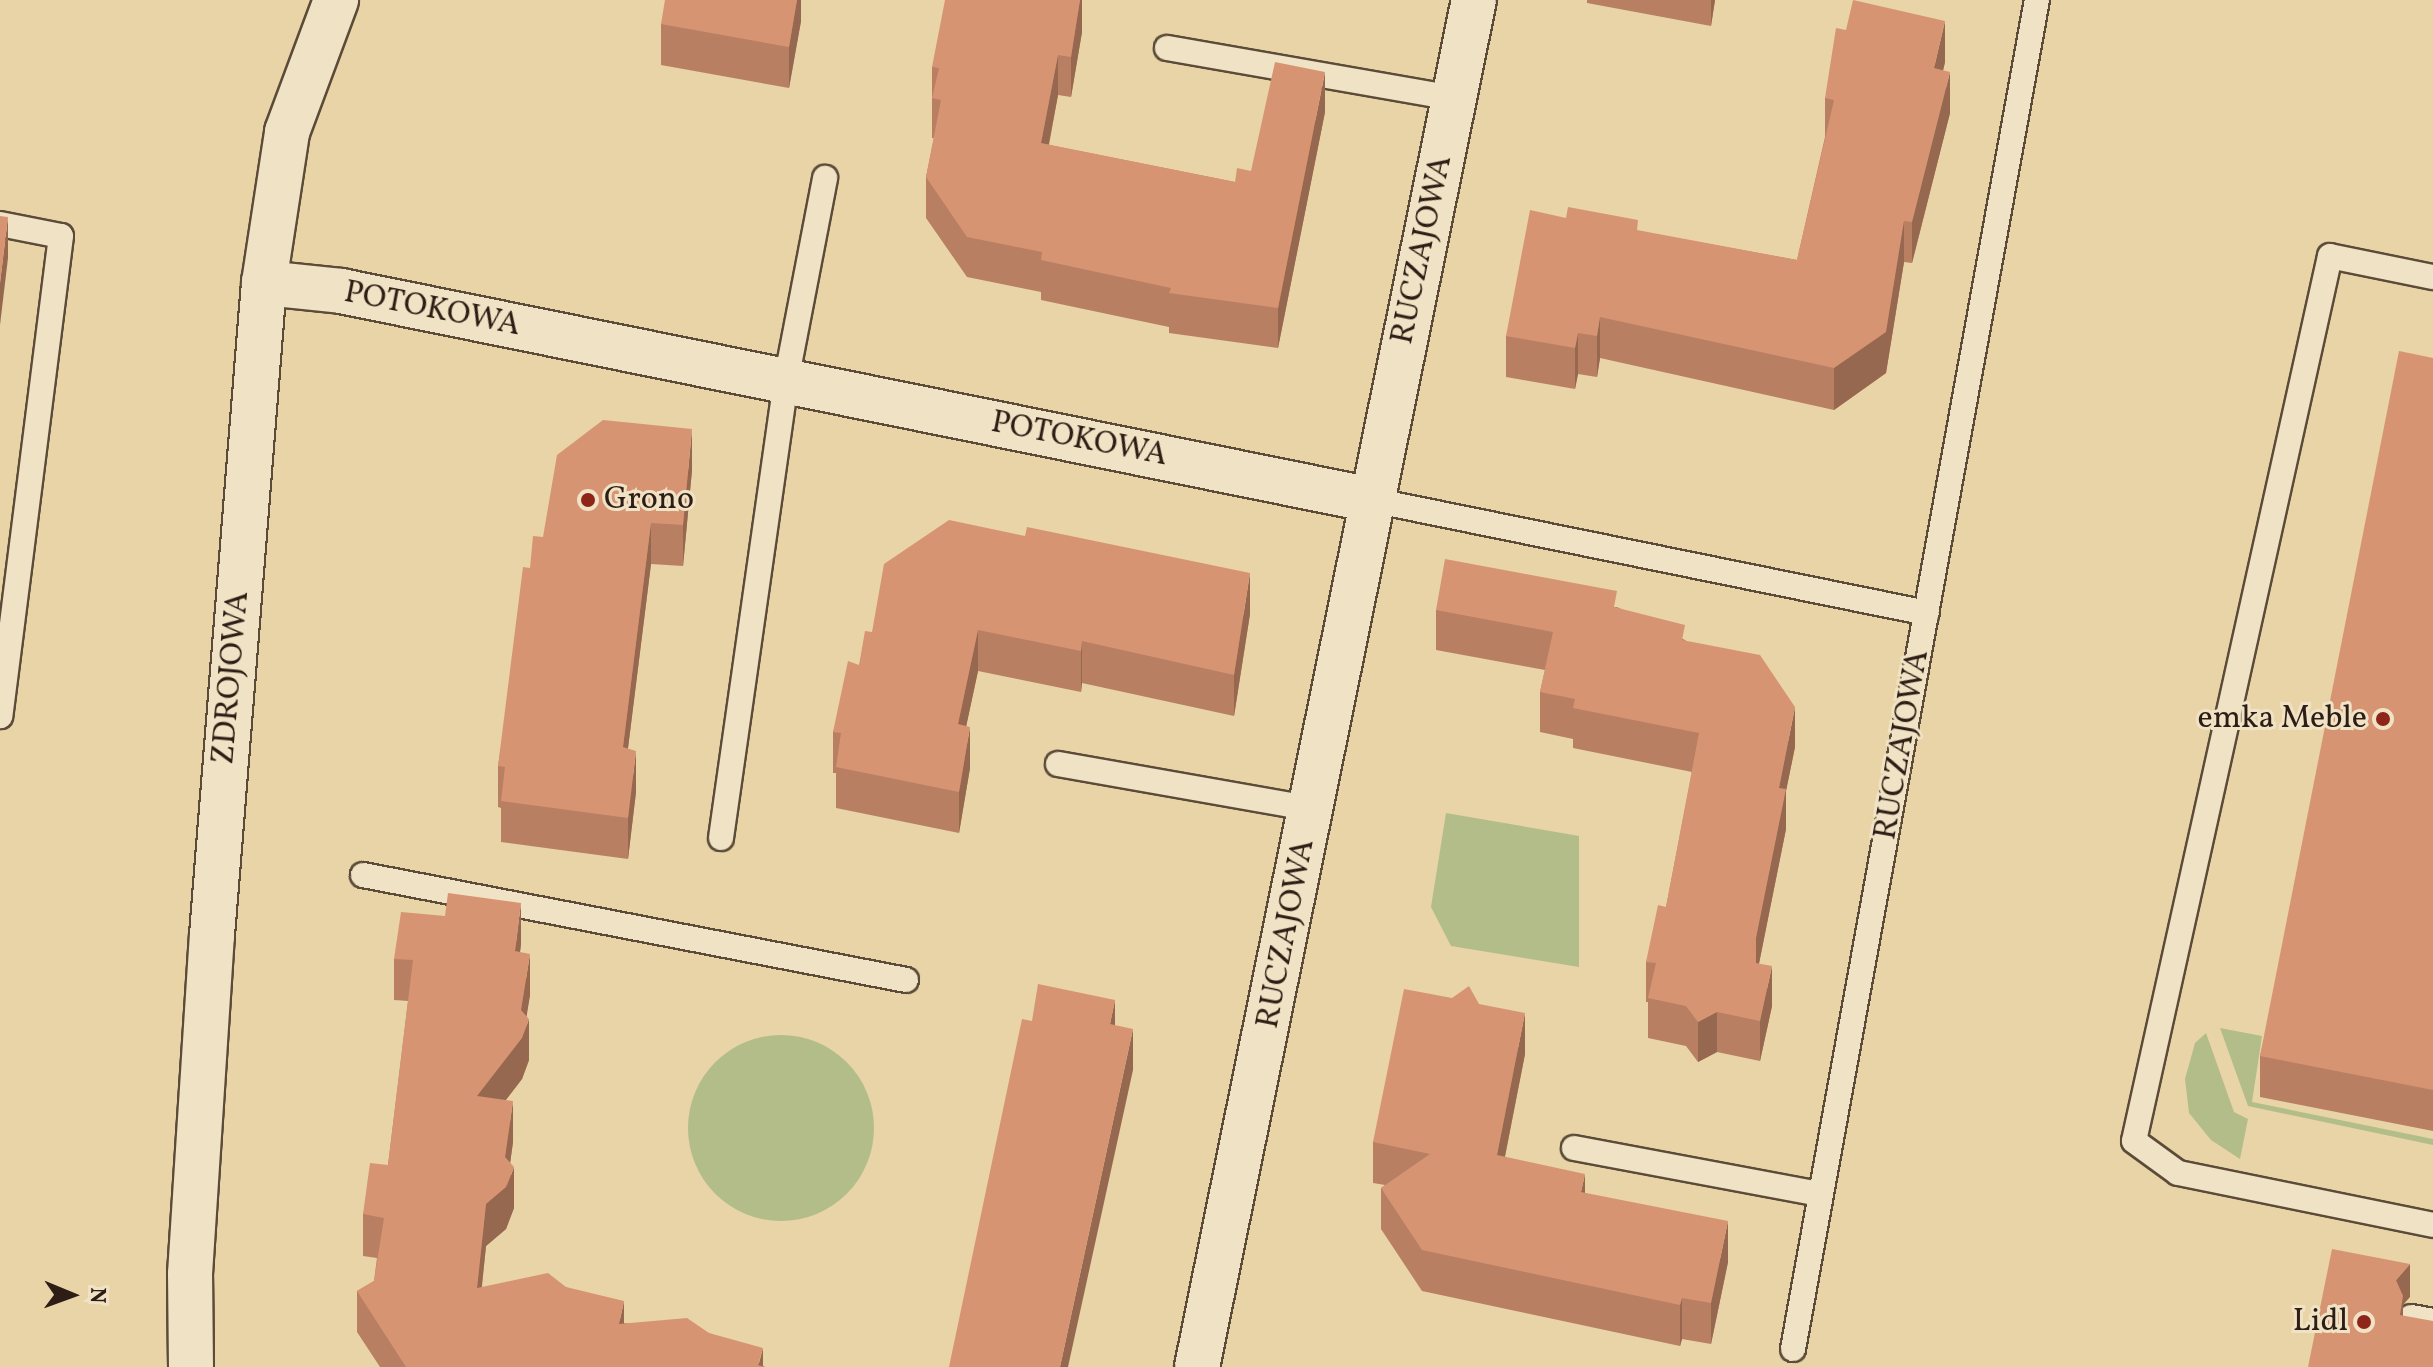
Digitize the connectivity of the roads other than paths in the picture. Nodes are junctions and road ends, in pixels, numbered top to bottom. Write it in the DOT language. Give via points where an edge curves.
graph roads {
  1 [pos="336,0"];
  2 [pos="1474,0"];
  3 [pos="2037,0"];
  4 [pos="1167,48"];
  5 [pos="1454,98"];
  6 [pos="825,178"];
  7 [pos="0,224"];
  8 [pos="2433,277"];
  9 [pos="264,283"];
  10 [pos="786,381"];
  11 [pos="1372,500"];
  12 [pos="1927,613"];
  13 [pos="0,716"];
  14 [pos="1058,764"];
  15 [pos="1312,809"];
  16 [pos="721,838"];
  17 [pos="363,875"];
  18 [pos="906,980"];
  19 [pos="1574,1148"];
  20 [pos="1820,1194"];
  21 [pos="2433,1225"];
  22 [pos="1793,1349"];
  23 [pos="191,1367"];
  24 [pos="1197,1367"];
  1 -- 9 [label="street, ZDROJOWA" via="287,132"];
  2 -- 5 [label="street, RUCZAJOWA"];
  3 -- 12 [label="lane, RUCZAJOWA"];
  4 -- 5 [label="lane"];
  5 -- 11 [label="street, RUCZAJOWA"];
  6 -- 10 [label="lane"];
  7 -- 13 [label="lane" via="61,236"];
  8 -- 21 [label="lane" via="2330,256 2134,1141 2178,1173"];
  9 -- 10 [label="street, POTOKOWA" via="341,291"];
  9 -- 23 [label="street, ZDROJOWA" via="212,935 190,1274"];
  10 -- 11 [label="street, POTOKOWA"];
  10 -- 16 [label="lane"];
  11 -- 12 [label="lane, RUCZAJOWA"];
  11 -- 15 [label="street, RUCZAJOWA"];
  12 -- 20 [label="lane, RUCZAJOWA"];
  14 -- 15 [label="lane"];
  15 -- 24 [label="street, RUCZAJOWA"];
  17 -- 18 [label="lane"];
  19 -- 20 [label="lane"];
  20 -- 22 [label="lane, RUCZAJOWA"];
}
